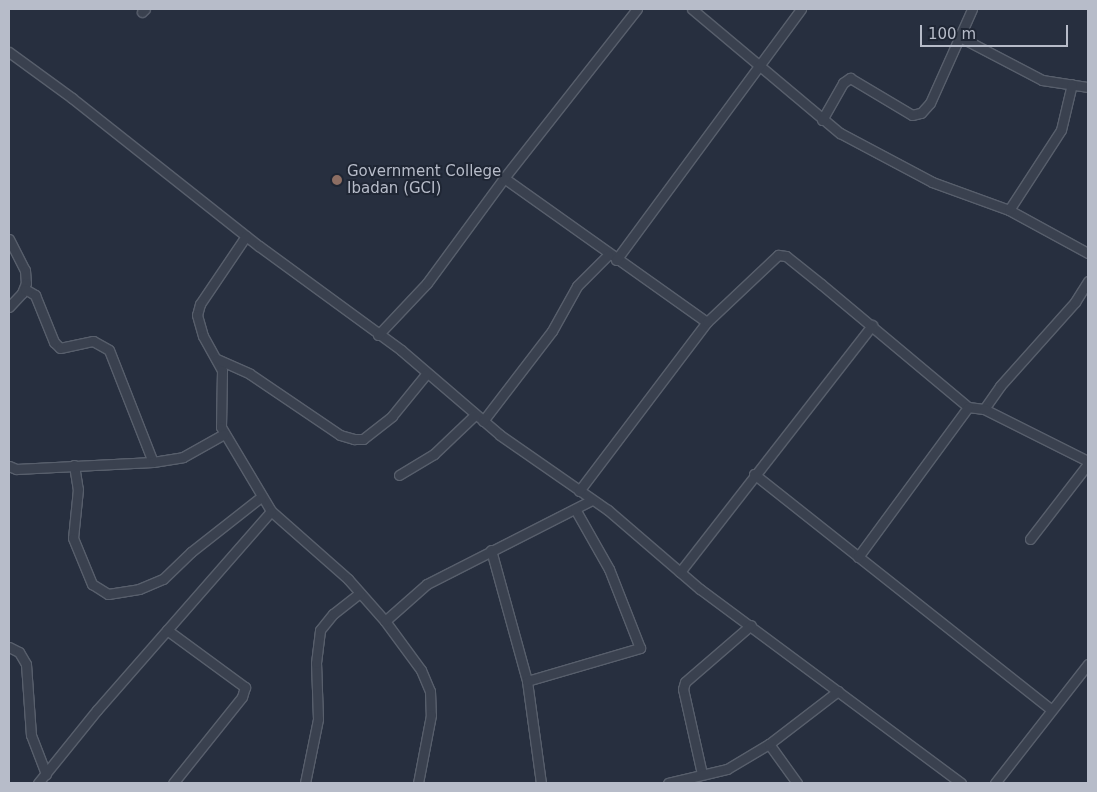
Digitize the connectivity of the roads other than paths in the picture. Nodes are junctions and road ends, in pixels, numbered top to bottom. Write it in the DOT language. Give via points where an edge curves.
graph roads {
  1 [pos="637,9"];
  2 [pos="692,9"];
  3 [pos="801,9"];
  4 [pos="972,9"];
  5 [pos="958,36"];
  6 [pos="9,52"];
  7 [pos="760,65"];
  8 [pos="1072,84"];
  9 [pos="1088,87"];
  10 [pos="822,120"];
  11 [pos="504,178"];
  12 [pos="1009,210"];
  13 [pos="246,236"];
  14 [pos="9,238"];
  15 [pos="1088,253"];
  16 [pos="612,258"];
  17 [pos="1088,281"];
  18 [pos="25,289"];
  19 [pos="9,306"];
  20 [pos="707,322"];
  21 [pos="872,326"];
  22 [pos="378,335"];
  23 [pos="216,359"];
  24 [pos="427,373"];
  25 [pos="968,407"];
  26 [pos="984,409"];
  27 [pos="475,415"];
  28 [pos="483,422"];
  29 [pos="224,434"];
  30 [pos="153,462"];
  31 [pos="1088,462"];
  32 [pos="74,465"];
  33 [pos="9,466"];
  34 [pos="754,474"];
  35 [pos="400,475"];
  36 [pos="579,490"];
  37 [pos="261,497"];
  38 [pos="592,500"];
  39 [pos="575,509"];
  40 [pos="270,511"];
  41 [pos="1030,539"];
  42 [pos="491,550"];
  43 [pos="858,557"];
  44 [pos="680,572"];
  45 [pos="360,593"];
  46 [pos="385,621"];
  47 [pos="751,625"];
  48 [pos="167,630"];
  49 [pos="9,648"];
  50 [pos="1088,664"];
  51 [pos="527,681"];
  52 [pos="838,691"];
  53 [pos="1050,709"];
  54 [pos="769,744"];
  55 [pos="46,774"];
  56 [pos="702,774"];
  57 [pos="689,781"];
  58 [pos="38,783"];
  59 [pos="173,783"];
  60 [pos="305,783"];
  61 [pos="418,783"];
  62 [pos="541,783"];
  63 [pos="668,783"];
  64 [pos="797,783"];
  65 [pos="961,783"];
  66 [pos="995,783"];
  1 -- 11 [label="street"];
  2 -- 7 [label="street"];
  3 -- 7 [label="street"];
  4 -- 5 [label="street"];
  5 -- 8 [label="street" via="1042,80"];
  5 -- 10 [label="street" via="930,103 917,116 850,78 843,83"];
  6 -- 13 [label="street"];
  7 -- 10 [label="street"];
  7 -- 16 [label="street"];
  8 -- 9 [label="street"];
  8 -- 12 [label="street" via="1061,130"];
  10 -- 12 [label="street" via="932,182"];
  11 -- 16 [label="street"];
  11 -- 22 [label="street" via="427,283"];
  12 -- 15 [label="street"];
  13 -- 22 [label="street"];
  13 -- 23 [label="street" via="200,304 197,315 198,326"];
  14 -- 18 [label="street" via="25,270"];
  16 -- 20 [label="street"];
  16 -- 28 [label="street" via="578,286 552,331"];
  17 -- 26 [label="street" via="1075,302 1000,386"];
  18 -- 19 [label="street"];
  18 -- 30 [label="street" via="35,295 54,342 60,348 93,341 109,350"];
  20 -- 21 [label="street" via="778,255 786,256"];
  20 -- 36 [label="street"];
  21 -- 25 [label="street"];
  21 -- 34 [label="street"];
  22 -- 24 [label="street"];
  23 -- 24 [label="street" via="250,374 333,431 354,439 363,439 392,416"];
  23 -- 29 [label="street" via="222,370 220,411"];
  24 -- 27 [label="street"];
  25 -- 26 [label="street"];
  25 -- 43 [label="street"];
  26 -- 31 [label="street"];
  27 -- 28 [label="street"];
  27 -- 35 [label="street" via="434,454"];
  28 -- 36 [label="street"];
  29 -- 30 [label="street" via="183,457"];
  29 -- 37 [label="street"];
  30 -- 32 [label="street"];
  31 -- 41 [label="street"];
  32 -- 33 [label="street" via="16,469"];
  32 -- 37 [label="street" via="78,489 74,538 92,584 108,594 138,589 163,579 191,552"];
  34 -- 43 [label="street"];
  34 -- 44 [label="street"];
  36 -- 38 [label="street"];
  37 -- 40 [label="street"];
  38 -- 39 [label="street"];
  38 -- 44 [label="street"];
  39 -- 42 [label="street"];
  39 -- 51 [label="street" via="609,569 640,648"];
  40 -- 45 [label="street"];
  40 -- 48 [label="street"];
  42 -- 46 [label="street" via="427,584"];
  42 -- 51 [label="street"];
  43 -- 53 [label="street"];
  44 -- 47 [label="street"];
  45 -- 46 [label="street"];
  45 -- 60 [label="street" via="320,630 316,663 318,719"];
  46 -- 61 [label="street" via="421,670 430,691 432,715"];
  47 -- 52 [label="street"];
  47 -- 56 [label="street" via="686,682 683,689"];
  48 -- 55 [label="street"];
  48 -- 59 [label="street" via="245,687 242,697"];
  49 -- 55 [label="street" via="19,652 26,664 31,735"];
  50 -- 53 [label="street"];
  51 -- 62 [label="street"];
  52 -- 54 [label="street"];
  52 -- 65 [label="street"];
  53 -- 66 [label="street"];
  54 -- 56 [label="street" via="728,769"];
  54 -- 64 [label="street"];
  55 -- 58 [label="street"];
  56 -- 57 [label="street"];
  57 -- 63 [label="street"];
}
